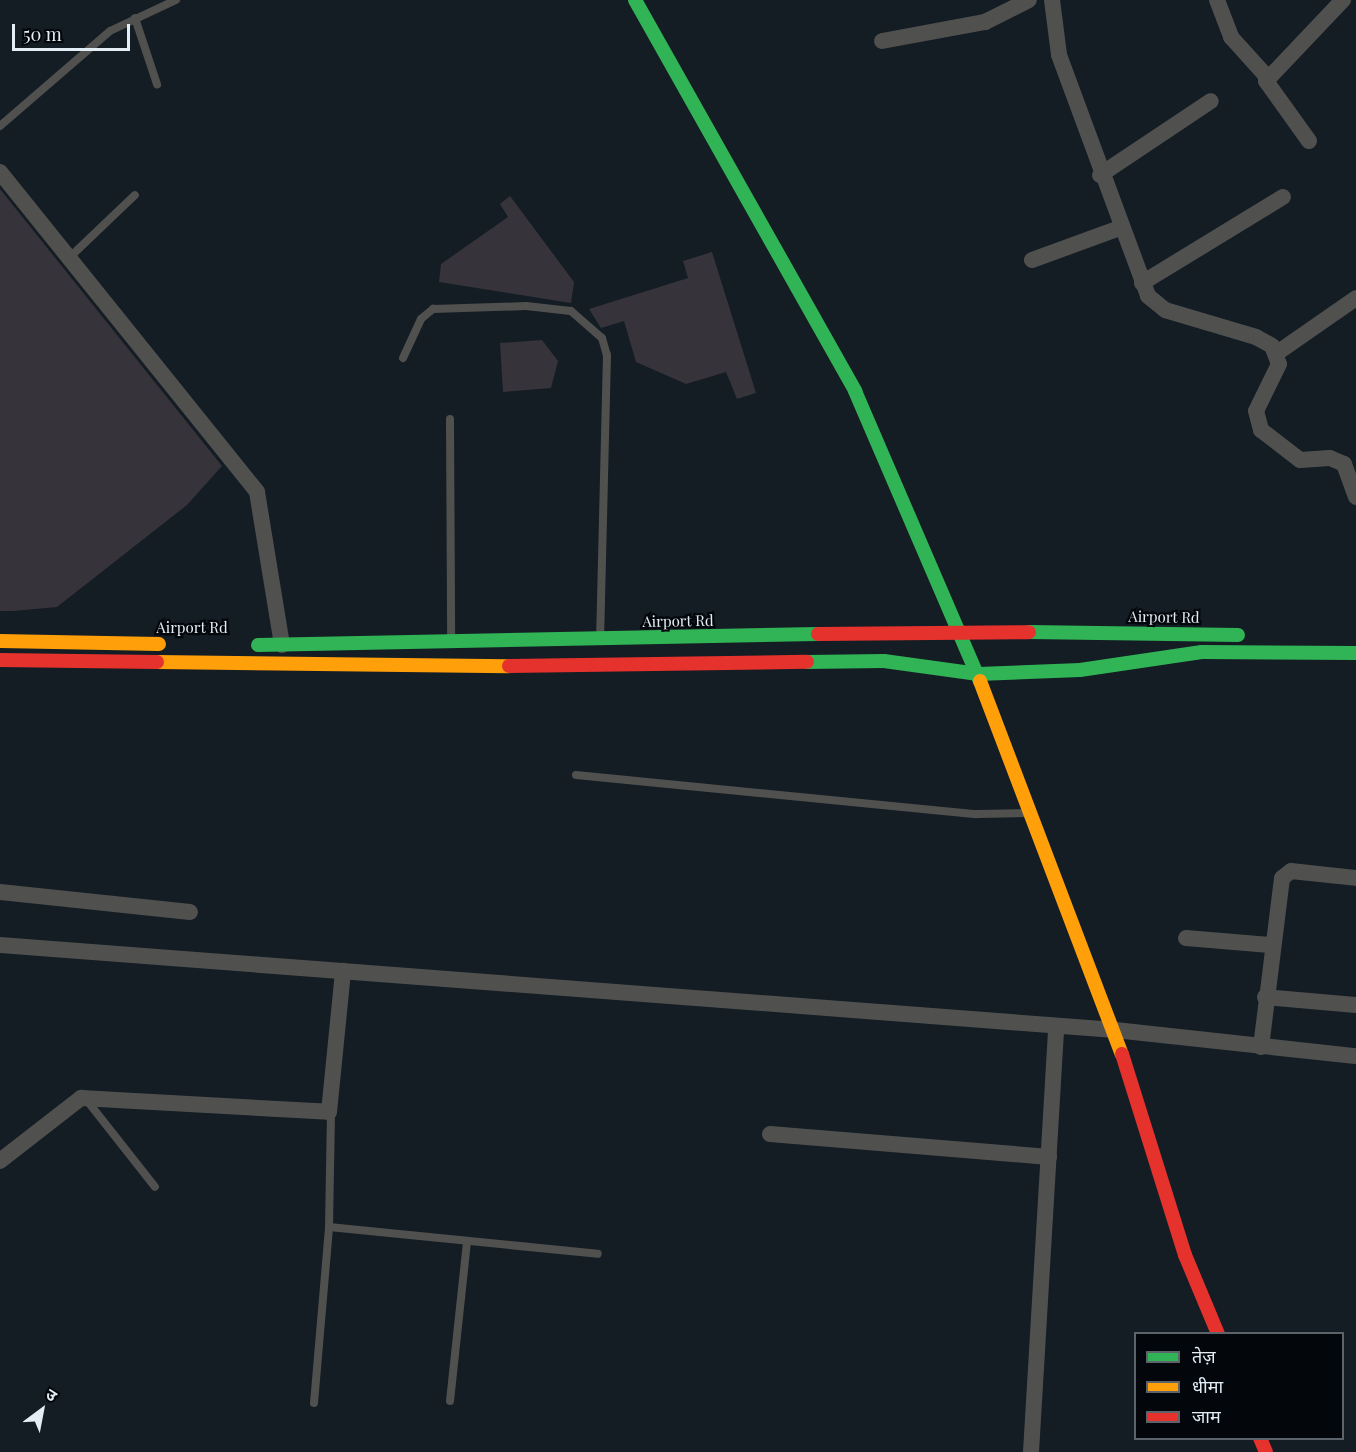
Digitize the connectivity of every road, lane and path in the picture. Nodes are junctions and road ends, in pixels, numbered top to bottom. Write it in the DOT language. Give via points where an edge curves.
graph roads {
  1 [pos="176,0"];
  2 [pos="635,0"];
  3 [pos="1029,0"];
  4 [pos="1052,0"];
  5 [pos="1217,0"];
  6 [pos="1343,0"];
  7 [pos="135,18"];
  8 [pos="882,41"];
  9 [pos="1268,78"];
  10 [pos="158,84"];
  11 [pos="1211,101"];
  12 [pos="0,126"];
  13 [pos="1309,141"];
  14 [pos="0,172"];
  15 [pos="1100,175"];
  16 [pos="135,195"];
  17 [pos="1283,197"];
  18 [pos="1120,228"];
  19 [pos="69,258"];
  20 [pos="1032,260"];
  21 [pos="1142,283"];
  22 [pos="1356,298"];
  23 [pos="1277,353"];
  24 [pos="403,358"];
  25 [pos="450,419"];
  26 [pos="1356,497"];
  27 [pos="962,631"];
  28 [pos="1356,638"];
  29 [pos="600,639"];
  30 [pos="0,641"];
  31 [pos="451,642"];
  32 [pos="178,644"];
  33 [pos="236,645"];
  34 [pos="282,645"];
  35 [pos="1356,653"];
  36 [pos="0,660"];
  37 [pos="978,674"];
  38 [pos="576,775"];
  39 [pos="1033,813"];
  40 [pos="1356,879"];
  41 [pos="0,892"];
  42 [pos="190,912"];
  43 [pos="1186,938"];
  44 [pos="0,945"];
  45 [pos="1270,945"];
  46 [pos="343,971"];
  47 [pos="1264,996"];
  48 [pos="1356,1005"];
  49 [pos="1056,1028"];
  50 [pos="1115,1029"];
  51 [pos="1261,1047"];
  52 [pos="1356,1056"];
  53 [pos="84,1098"];
  54 [pos="331,1111"];
  55 [pos="770,1134"];
  56 [pos="1049,1157"];
  57 [pos="0,1161"];
  58 [pos="155,1187"];
  59 [pos="329,1227"];
  60 [pos="467,1242"];
  61 [pos="598,1254"];
  62 [pos="1217,1332"];
  63 [pos="450,1401"];
  64 [pos="314,1403"];
  65 [pos="1030,1452"];
  1 -- 7 [label="lane"];
  2 -- 27 [label="main road" via="855,391"];
  3 -- 8 [label="street" via="985,22"];
  4 -- 15 [label="street" via="1059,56"];
  5 -- 9 [label="street" via="1231,37"];
  6 -- 9 [label="street"];
  7 -- 10 [label="lane"];
  7 -- 12 [label="lane" via="110,31"];
  9 -- 13 [label="street" via="1268,88"];
  11 -- 15 [label="street"];
  14 -- 19 [label="street"];
  15 -- 18 [label="street"];
  16 -- 19 [label="lane"];
  17 -- 21 [label="street"];
  18 -- 20 [label="street"];
  18 -- 21 [label="street"];
  19 -- 34 [label="street" via="257,492"];
  21 -- 23 [label="street" via="1165,310 1256,337"];
  22 -- 23 [label="street"];
  23 -- 26 [label="street" via="1279,364 1256,411 1261,430 1300,460 1330,458 1344,464"];
  24 -- 29 [label="lane" via="422,319 433,309 526,306 571,311 602,338 607,355"];
  25 -- 31 [label="lane"];
  27 -- 28 [label="main road, Airport Rd"];
  27 -- 29 [label="main road, Airport Rd"];
  27 -- 37 [label="main road"];
  29 -- 31 [label="main road, Airport Rd"];
  30 -- 32 [label="main road, Airport Rd"];
  31 -- 34 [label="main road, Airport Rd"];
  33 -- 34 [label="main road, Airport Rd"];
  35 -- 37 [label="main road" via="1202,652 1080,670"];
  36 -- 37 [label="main road" via="480,666 884,661"];
  37 -- 39 [label="main road"];
  38 -- 39 [label="lane" via="976,814"];
  39 -- 50 [label="main road"];
  40 -- 45 [label="street" via="1285,874"];
  41 -- 42 [label="street"];
  43 -- 45 [label="street"];
  44 -- 46 [label="street"];
  45 -- 47 [label="street"];
  46 -- 49 [label="street"];
  46 -- 54 [label="street"];
  47 -- 48 [label="street"];
  47 -- 51 [label="street"];
  49 -- 50 [label="street"];
  49 -- 56 [label="street"];
  50 -- 51 [label="street"];
  50 -- 62 [label="main road" via="1185,1255"];
  51 -- 52 [label="street"];
  53 -- 54 [label="street"];
  53 -- 57 [label="street" via="45,1120"];
  53 -- 58 [label="lane"];
  54 -- 59 [label="lane"];
  55 -- 56 [label="street"];
  56 -- 65 [label="street"];
  59 -- 60 [label="lane"];
  59 -- 64 [label="lane"];
  60 -- 61 [label="lane"];
  60 -- 63 [label="lane"];
}
